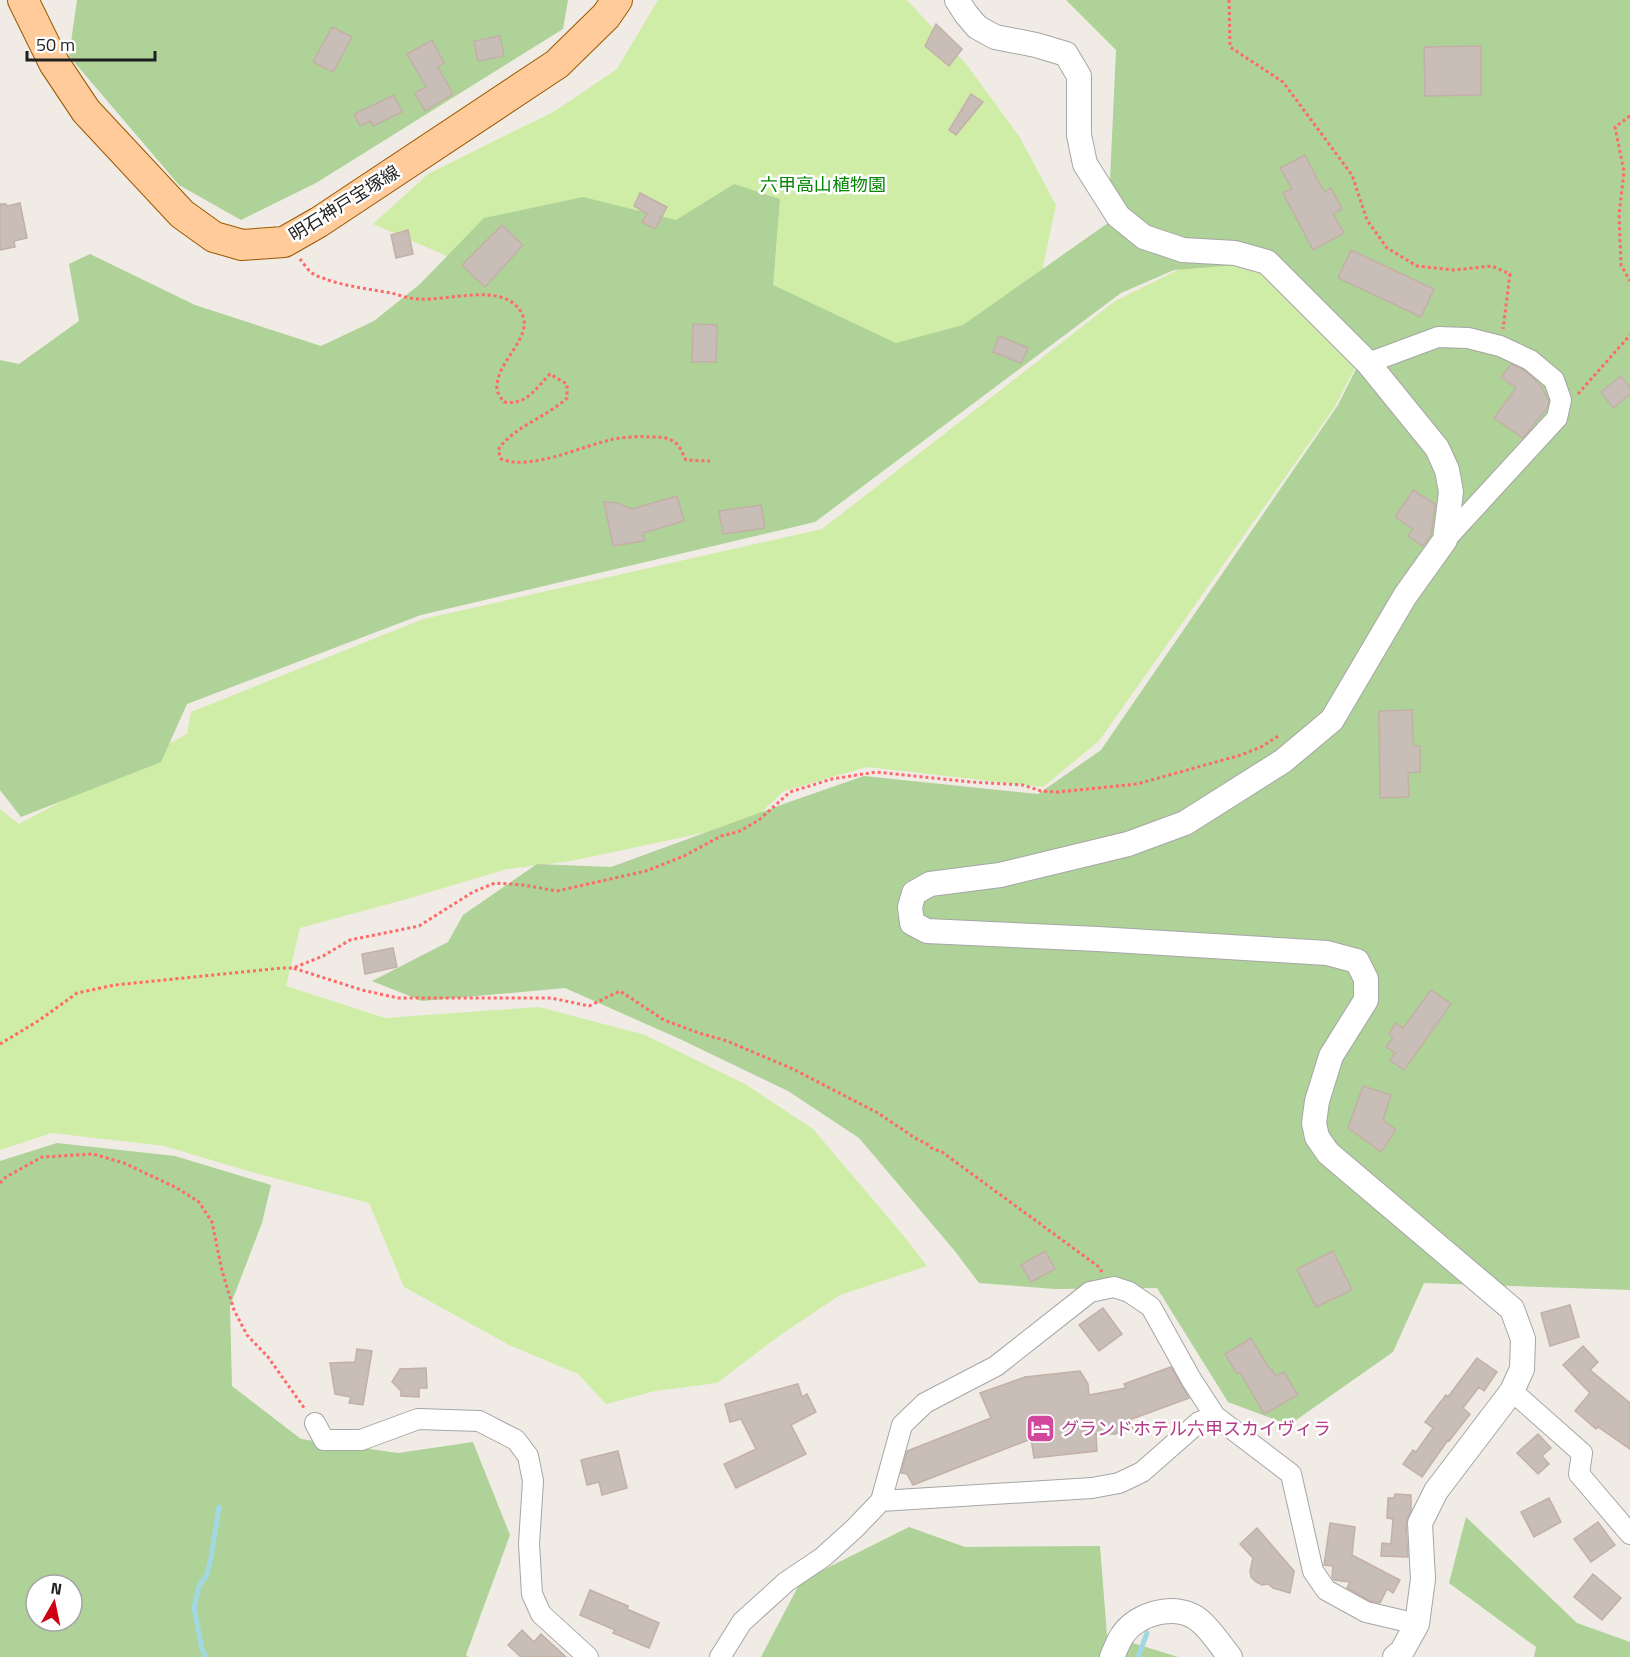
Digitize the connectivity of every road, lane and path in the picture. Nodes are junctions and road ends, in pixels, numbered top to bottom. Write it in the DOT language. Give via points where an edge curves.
graph roads {
  1 [pos="24,0"];
  2 [pos="617,0"];
  3 [pos="957,0"];
  4 [pos="1228,0"];
  5 [pos="1630,117"];
  6 [pos="284,242"];
  7 [pos="1630,281"];
  8 [pos="1630,335"];
  9 [pos="1500,346"];
  10 [pos="1368,363"];
  11 [pos="1557,418"];
  12 [pos="710,461"];
  13 [pos="1444,540"];
  14 [pos="1286,732"];
  15 [pos="293,968"];
  16 [pos="0,1044"];
  17 [pos="0,1183"];
  18 [pos="1114,1287"];
  19 [pos="1512,1392"];
  20 [pos="1215,1416"];
  21 [pos="315,1423"];
  22 [pos="881,1501"];
  23 [pos="1630,1534"];
  24 [pos="1417,1624"];
  25 [pos="588,1657"];
  26 [pos="720,1657"];
  27 [pos="1112,1657"];
  28 [pos="1230,1657"];
  29 [pos="1395,1657"];
  1 -- 6 [label="main road, 明石神戸宝塚線" via="54,63 86,111 182,214 214,237 242,245"];
  2 -- 6 [label="main road, 明石神戸宝塚線" via="558,64"];
  3 -- 10 [label="street" via="977,27 994,37 1066,54 1079,76 1079,135 1085,164 1118,216 1144,237 1183,250 1235,253 1268,262"];
  4 -- 9 [label="path" via="1230,47 1283,82 1352,175 1367,220 1387,248 1417,266 1454,270 1492,266 1510,274"];
  5 -- 7 [label="path" via="1615,127 1624,172 1619,214 1621,265"];
  6 -- 12 [label="path" via="315,275 347,286 419,300 475,294 513,303 522,313 525,325 499,375 497,391 504,402 512,403 533,394 550,374 567,384 567,398 504,441 498,450 501,459 510,463 540,460 615,439 642,436 666,437 678,445 686,460"];
  8 -- 11 [label="path"];
  9 -- 10 [label="street" via="1467,338 1438,338"];
  9 -- 11 [label="street" via="1530,360 1554,380 1561,400"];
  10 -- 13 [label="street" via="1437,448 1448,471 1451,492"];
  11 -- 13 [label="street"];
  13 -- 19 [label="street" via="1405,596 1332,720 1282,761 1185,823 1128,844 1000,875 930,884 914,893 910,907 912,923 927,931 1327,953 1357,961 1366,979 1366,1000 1331,1056 1317,1101 1317,1137 1328,1153 1512,1309 1523,1339 1522,1369"];
  14 -- 15 [label="path" via="1241,755 1137,784 1059,792 876,772 832,779 790,792 759,820 738,832 646,871 557,891 495,883 473,892 419,926 350,940"];
  15 -- 16 [label="path" via="115,985 77,993"];
  15 -- 18 [label="path" via="398,998 551,998 588,1006 620,991 664,1020 793,1069 878,1113 942,1152 1090,1261"];
  17 -- 21 [label="path" via="42,1157 93,1155 124,1164 177,1188 199,1203 212,1222 234,1310 248,1335"];
  18 -- 20 [label="street" via="1151,1307"];
  18 -- 22 [label="street" via="1090,1292 996,1366 925,1403 902,1425"];
  19 -- 23 [label="street" via="1582,1453 1579,1474"];
  19 -- 24 [label="street" via="1436,1491 1420,1523 1423,1579"];
  20 -- 22 [label="street" via="1199,1422 1142,1472 1119,1483"];
  20 -- 24 [label="street" via="1291,1474 1313,1571 1326,1590 1366,1612"];
  21 -- 25 [label="street" via="324,1440 361,1440 418,1419 479,1421 516,1440 528,1456 533,1481 529,1544 532,1594 541,1614"];
  22 -- 26 [label="street" via="823,1557 786,1582 742,1622"];
  24 -- 29 [label="street" via="1402,1652"];
  27 -- 28 [label="street" via="1122,1634 1139,1620 1155,1613 1180,1611 1200,1620"];
}
